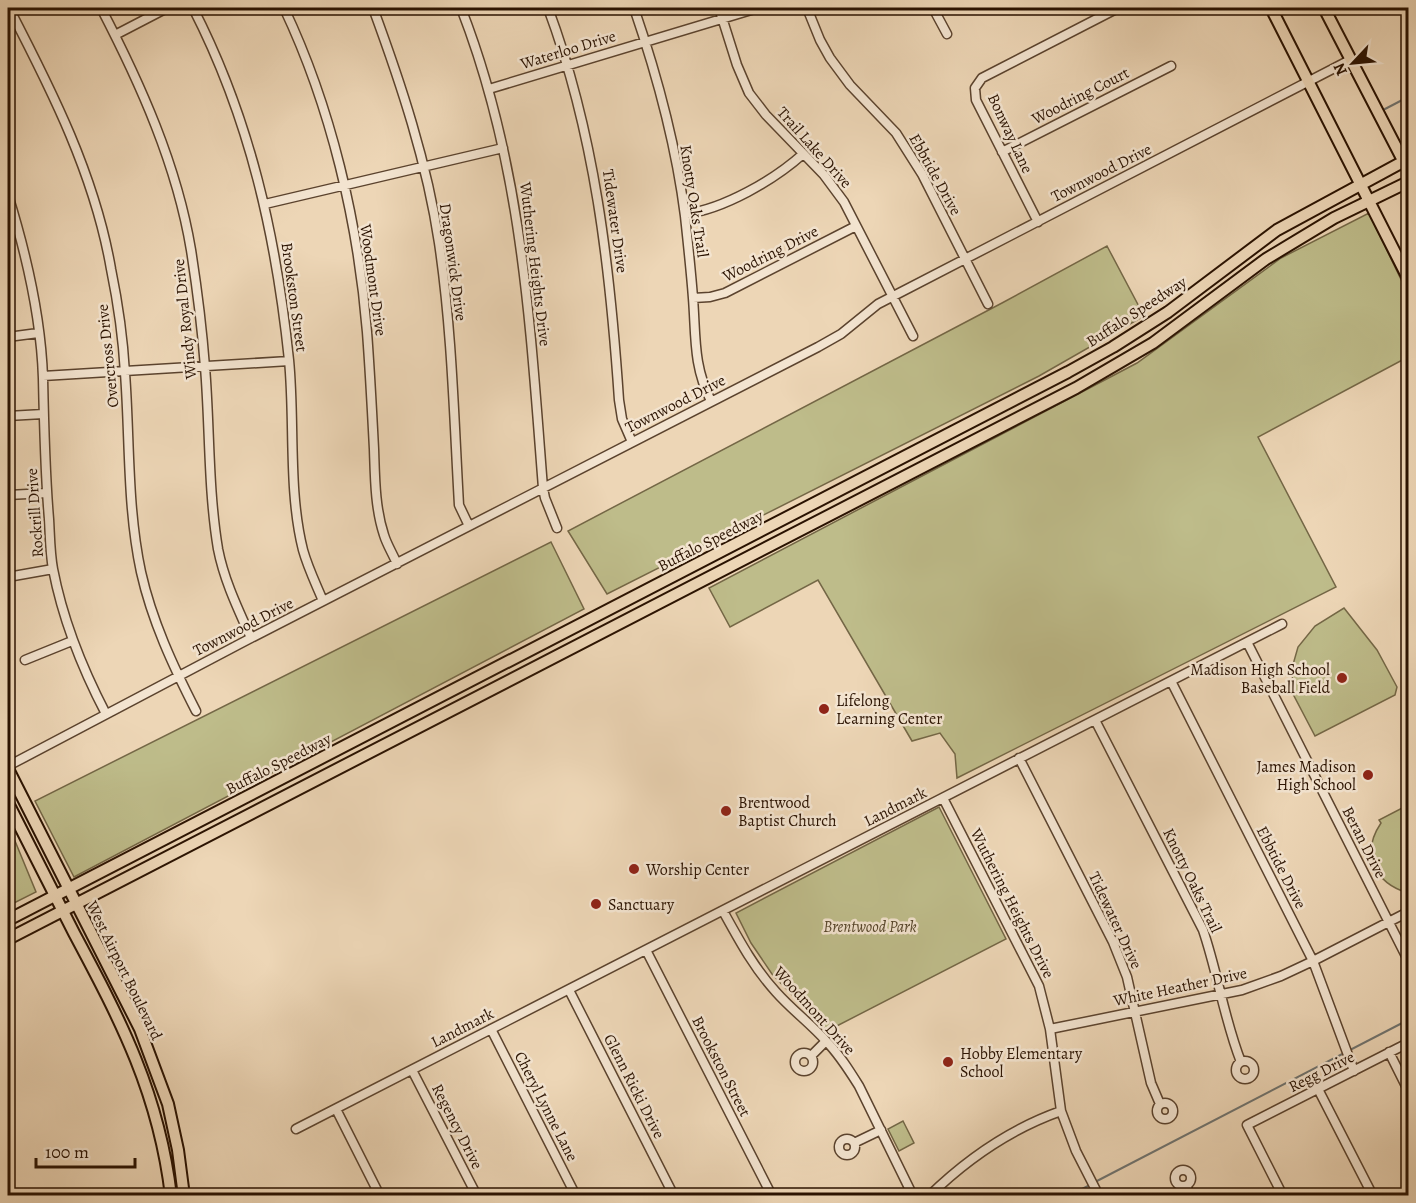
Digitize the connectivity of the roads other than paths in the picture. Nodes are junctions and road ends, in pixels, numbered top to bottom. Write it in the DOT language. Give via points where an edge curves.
graph roads {
  1 [pos="9,8"];
  2 [pos="101,8"];
  3 [pos="166,8"];
  4 [pos="193,8"];
  5 [pos="284,8"];
  6 [pos="373,8"];
  7 [pos="461,8"];
  8 [pos="548,8"];
  9 [pos="634,8"];
  10 [pos="719,8"];
  11 [pos="758,8"];
  12 [pos="807,8"];
  13 [pos="933,8"];
  14 [pos="1118,8"];
  15 [pos="1271,8"];
  16 [pos="1324,8"];
  17 [pos="722,18"];
  18 [pos="947,34"];
  19 [pos="116,35"];
  20 [pos="646,41"];
  21 [pos="1350,60"];
  22 [pos="567,65"];
  23 [pos="1171,66"];
  24 [pos="1309,81"];
  25 [pos="489,89"];
  26 [pos="503,148"];
  27 [pos="1002,152"];
  28 [pos="803,154"];
  29 [pos="1407,163"];
  30 [pos="424,167"];
  31 [pos="1408,182"];
  32 [pos="1360,183"];
  33 [pos="343,185"];
  34 [pos="8,195"];
  35 [pos="1369,201"];
  36 [pos="265,204"];
  37 [pos="685,214"];
  38 [pos="1038,222"];
  39 [pos="856,226"];
  40 [pos="1256,244"];
  41 [pos="966,259"];
  42 [pos="1266,259"];
  43 [pos="1408,278"];
  44 [pos="893,296"];
  45 [pos="693,298"];
  46 [pos="988,304"];
  47 [pos="1168,312"];
  48 [pos="1177,326"];
  49 [pos="38,333"];
  50 [pos="913,336"];
  51 [pos="8,337"];
  52 [pos="289,361"];
  53 [pos="205,366"];
  54 [pos="125,370"];
  55 [pos="1068,372"];
  56 [pos="43,376"];
  57 [pos="1076,387"];
  58 [pos="711,401"];
  59 [pos="43,414"];
  60 [pos="8,416"];
  61 [pos="948,433"];
  62 [pos="632,442"];
  63 [pos="957,450"];
  64 [pos="849,485"];
  65 [pos="543,489"];
  66 [pos="47,493"];
  67 [pos="8,495"];
  68 [pos="857,500"];
  69 [pos="469,526"];
  70 [pos="557,528"];
  71 [pos="754,534"];
  72 [pos="762,549"];
  73 [pos="397,564"];
  74 [pos="53,569"];
  75 [pos="8,577"];
  76 [pos="658,583"];
  77 [pos="666,598"];
  78 [pos="323,601"];
  79 [pos="1282,624"];
  80 [pos="562,633"];
  81 [pos="251,638"];
  82 [pos="72,641"];
  83 [pos="1247,642"];
  84 [pos="570,648"];
  85 [pos="25,660"];
  86 [pos="178,676"];
  87 [pos="1171,681"];
  88 [pos="468,682"];
  89 [pos="475,698"];
  90 [pos="196,711"];
  91 [pos="106,714"];
  92 [pos="1095,720"];
  93 [pos="372,732"];
  94 [pos="380,747"];
  95 [pos="1019,758"];
  96 [pos="8,767"];
  97 [pos="276,781"];
  98 [pos="283,796"];
  99 [pos="943,798"];
  100 [pos="8,803"];
  101 [pos="180,830"];
  102 [pos="188,845"];
  103 [pos="68,889"];
  104 [pos="55,896"];
  105 [pos="76,904"];
  106 [pos="63,910"];
  107 [pos="723,911"];
  108 [pos="1408,912"];
  109 [pos="8,920"];
  110 [pos="1390,922"];
  111 [pos="8,939"];
  112 [pos="646,950"];
  113 [pos="1408,960"];
  114 [pos="1313,961"];
  115 [pos="569,990"];
  116 [pos="1220,995"];
  117 [pos="1136,1012"];
  118 [pos="491,1029"];
  119 [pos="1050,1029"];
  120 [pos="826,1041"];
  121 [pos="1408,1043"];
  122 [pos="1389,1052"];
  123 [pos="811,1056"];
  124 [pos="1241,1062"];
  125 [pos="412,1070"];
  126 [pos="1353,1071"];
  127 [pos="1318,1089"];
  128 [pos="1408,1090"];
  129 [pos="1160,1104"];
  130 [pos="336,1109"];
  131 [pos="1061,1111"];
  132 [pos="296,1129"];
  133 [pos="880,1130"];
  134 [pos="854,1143"];
  135 [pos="1186,1186"];
  136 [pos="184,1190"];
  137 [pos="171,1194"];
  138 [pos="380,1196"];
  139 [pos="477,1196"];
  140 [pos="576,1196"];
  141 [pos="674,1196"];
  142 [pos="772,1196"];
  143 [pos="913,1196"];
  144 [pos="929,1196"];
  145 [pos="1099,1196"];
  146 [pos="1191,1196"];
  147 [pos="1283,1196"];
  148 [pos="1373,1196"];
  1 -- 54 [label="street, Overcross Drive" via="77,150 99,217 111,267"];
  2 -- 19 [label="street, Windy Royal Drive"];
  3 -- 19 [label="street"];
  4 -- 36 [label="street, Brookston Street" via="233,98"];
  5 -- 33 [label="street, Woodmont Drive" via="332,137"];
  6 -- 30 [label="street, Dragonwick Drive" via="398,75"];
  7 -- 25 [label="street, Wuthering Heights Drive"];
  8 -- 22 [label="street, Tidewater Drive"];
  9 -- 20 [label="street, Knotty Oaks Trail"];
  10 -- 17 [label="street, Trail Lake Drive"];
  11 -- 17 [label="street, Waterloo Drive"];
  12 -- 41 [label="street, Ebbtide Drive" via="830,58 896,133 922,174"];
  13 -- 18 [label="street"];
  14 -- 27 [label="street, Bonway Lane" via="982,78 975,88 976,100"];
  15 -- 24 [label="main road"];
  16 -- 21 [label="main road"];
  17 -- 20 [label="street, Waterloo Drive"];
  17 -- 28 [label="street, Trail Lake Drive" via="749,93"];
  19 -- 53 [label="street, Windy Royal Drive" via="165,153 178,196 191,249"];
  20 -- 22 [label="street, Waterloo Drive"];
  20 -- 37 [label="street, Knotty Oaks Trail" via="666,116"];
  21 -- 24 [label="street, Townwood Drive"];
  21 -- 29 [label="main road"];
  22 -- 25 [label="street, Waterloo Drive"];
  22 -- 62 [label="street, Tidewater Drive" via="601,210 619,400"];
  23 -- 27 [label="street, Woodring Court"];
  24 -- 32 [label="main road"];
  24 -- 38 [label="street, Townwood Drive"];
  25 -- 26 [label="street, Wuthering Heights Drive"];
  26 -- 30 [label="street"];
  26 -- 65 [label="street, Wuthering Heights Drive" via="528,301"];
  27 -- 38 [label="street, Bonway Lane"];
  28 -- 37 [label="street" via="775,176 744,192 706,210"];
  28 -- 39 [label="street, Trail Lake Drive" via="844,202"];
  29 -- 32 [label="main road, Buffalo Speedway"];
  30 -- 33 [label="street"];
  30 -- 69 [label="street, Dragonwick Drive" via="447,311 459,506"];
  31 -- 35 [label="main road, Buffalo Speedway"];
  32 -- 35 [label="main road"];
  32 -- 40 [label="main road, Buffalo Speedway"];
  33 -- 36 [label="street"];
  33 -- 73 [label="street, Woodmont Drive" via="363,292 376,501 384,535"];
  34 -- 49 [label="street, Rockrill Drive"];
  35 -- 42 [label="main road, Buffalo Speedway"];
  35 -- 43 [label="main road"];
  36 -- 52 [label="street, Brookston Street"];
  37 -- 45 [label="street, Knotty Oaks Trail"];
  38 -- 41 [label="street, Townwood Drive"];
  39 -- 44 [label="street, Trail Lake Drive"];
  39 -- 45 [label="street, Woodring Drive" via="725,293"];
  40 -- 42 [label="main road"];
  40 -- 47 [label="main road, Buffalo Speedway"];
  41 -- 44 [label="street, Townwood Drive"];
  41 -- 46 [label="street, Ebbtide Drive"];
  42 -- 48 [label="main road, Buffalo Speedway"];
  44 -- 50 [label="street, Trail Lake Drive"];
  44 -- 58 [label="street, Townwood Drive" via="841,334"];
  45 -- 58 [label="street, Knotty Oaks Trail" via="697,366"];
  47 -- 48 [label="main road"];
  47 -- 55 [label="main road, Buffalo Speedway"];
  48 -- 57 [label="main road, Buffalo Speedway"];
  49 -- 51 [label="street"];
  49 -- 56 [label="street, Rockrill Drive"];
  52 -- 53 [label="street"];
  52 -- 78 [label="street, Brookston Street" via="299,529 308,566"];
  53 -- 54 [label="street"];
  53 -- 81 [label="street, Windy Royal Drive" via="218,550 232,598"];
  54 -- 56 [label="street"];
  54 -- 86 [label="street, Overcross Drive" via="132,509 141,571 157,628"];
  55 -- 57 [label="main road"];
  55 -- 61 [label="main road, Buffalo Speedway"];
  56 -- 59 [label="street, Rockrill Drive"];
  57 -- 63 [label="main road, Buffalo Speedway"];
  58 -- 62 [label="street, Townwood Drive"];
  59 -- 60 [label="street"];
  59 -- 66 [label="street, Rockrill Drive"];
  61 -- 63 [label="main road"];
  61 -- 64 [label="main road, Buffalo Speedway"];
  62 -- 65 [label="street, Townwood Drive"];
  63 -- 68 [label="main road, Buffalo Speedway"];
  64 -- 68 [label="main road"];
  64 -- 71 [label="main road, Buffalo Speedway"];
  65 -- 69 [label="street, Townwood Drive"];
  65 -- 70 [label="street, Wuthering Heights Drive"];
  66 -- 67 [label="street"];
  66 -- 74 [label="street, Rockrill Drive"];
  68 -- 72 [label="main road, Buffalo Speedway"];
  69 -- 73 [label="street, Townwood Drive"];
  71 -- 72 [label="main road"];
  71 -- 76 [label="main road, Buffalo Speedway"];
  72 -- 77 [label="main road, Buffalo Speedway"];
  73 -- 78 [label="street, Townwood Drive"];
  74 -- 75 [label="street"];
  74 -- 82 [label="street, Rockrill Drive"];
  76 -- 77 [label="main road"];
  76 -- 80 [label="main road, Buffalo Speedway"];
  77 -- 84 [label="main road, Buffalo Speedway"];
  78 -- 81 [label="street, Townwood Drive"];
  79 -- 83 [label="street, Landmark"];
  80 -- 84 [label="main road"];
  80 -- 88 [label="main road, Buffalo Speedway"];
  81 -- 86 [label="street, Townwood Drive"];
  82 -- 85 [label="street"];
  82 -- 91 [label="street, Rockrill Drive"];
  83 -- 87 [label="street, Landmark"];
  83 -- 110 [label="street, Beran Drive"];
  84 -- 89 [label="main road, Buffalo Speedway"];
  86 -- 90 [label="street, Overcross Drive"];
  86 -- 91 [label="street, Townwood Drive"];
  87 -- 92 [label="street, Landmark"];
  87 -- 114 [label="street, Ebbtide Drive"];
  88 -- 89 [label="main road"];
  88 -- 93 [label="main road, Buffalo Speedway"];
  89 -- 94 [label="main road, Buffalo Speedway"];
  91 -- 96 [label="street, Townwood Drive"];
  92 -- 95 [label="street, Landmark"];
  92 -- 116 [label="street, Knotty Oaks Trail" via="1203,930"];
  93 -- 94 [label="main road"];
  93 -- 97 [label="main road, Buffalo Speedway"];
  94 -- 98 [label="main road, Buffalo Speedway"];
  95 -- 99 [label="street, Landmark"];
  95 -- 117 [label="street, Tidewater Drive" via="1113,942"];
  96 -- 103 [label="main road, West Airport Boulevard"];
  97 -- 98 [label="main road"];
  97 -- 101 [label="main road, Buffalo Speedway"];
  98 -- 102 [label="main road, Buffalo Speedway"];
  99 -- 107 [label="street, Landmark"];
  99 -- 119 [label="street, Wuthering Heights Drive" via="1034,975"];
  100 -- 104 [label="main road, West Airport Boulevard"];
  101 -- 102 [label="main road"];
  101 -- 103 [label="main road, Buffalo Speedway"];
  102 -- 105 [label="main road, Buffalo Speedway"];
  103 -- 104 [label="main road, Buffalo Speedway"];
  103 -- 105 [label="main road, West Airport Boulevard"];
  104 -- 106 [label="main road, West Airport Boulevard"];
  104 -- 109 [label="main road, Buffalo Speedway"];
  105 -- 106 [label="main road, Buffalo Speedway"];
  105 -- 136 [label="main road, West Airport Boulevard" via="125,997 155,1069 168,1104"];
  106 -- 111 [label="main road, Buffalo Speedway"];
  106 -- 137 [label="main road, West Airport Boulevard" via="112,1004 145,1081 158,1123"];
  107 -- 112 [label="street, Landmark"];
  107 -- 120 [label="street, Woodmont Drive" via="745,951 777,994"];
  108 -- 110 [label="street, White Heather Drive"];
  110 -- 113 [label="street, Beran Drive"];
  110 -- 114 [label="street, White Heather Drive"];
  112 -- 115 [label="street, Landmark"];
  112 -- 142 [label="street, Brookston Street"];
  114 -- 116 [label="street, White Heather Drive" via="1272,980"];
  114 -- 126 [label="street, Ebbtide Drive"];
  115 -- 118 [label="street, Landmark"];
  115 -- 141 [label="street, Glenn Ricki Drive"];
  116 -- 117 [label="street, White Heather Drive"];
  116 -- 124 [label="street, Knotty Oaks Trail"];
  117 -- 119 [label="street, White Heather Drive"];
  117 -- 129 [label="street, Tidewater Drive" via="1151,1083"];
  118 -- 125 [label="street, Landmark"];
  118 -- 140 [label="street, Cheryl Lynne Lane"];
  119 -- 131 [label="street, Wuthering Heights Drive"];
  120 -- 123 [label="street"];
  120 -- 133 [label="street, Woodmont Drive" via="859,1086"];
  121 -- 122 [label="street, Regg Drive"];
  122 -- 126 [label="street, Regg Drive"];
  122 -- 128 [label="street"];
  125 -- 130 [label="street, Landmark"];
  125 -- 139 [label="street, Regency Drive"];
  126 -- 127 [label="street, Regg Drive"];
  127 -- 147 [label="street, Regg Drive" via="1247,1125"];
  127 -- 148 [label="street"];
  130 -- 132 [label="street, Landmark"];
  130 -- 138 [label="street"];
  131 -- 144 [label="street" via="1021,1127 985,1149"];
  131 -- 145 [label="street, Wuthering Heights Drive"];
  133 -- 134 [label="street"];
  133 -- 143 [label="street, Woodmont Drive"];
  135 -- 146 [label="street"];
  136 -- 137 [label="main road"];
}
